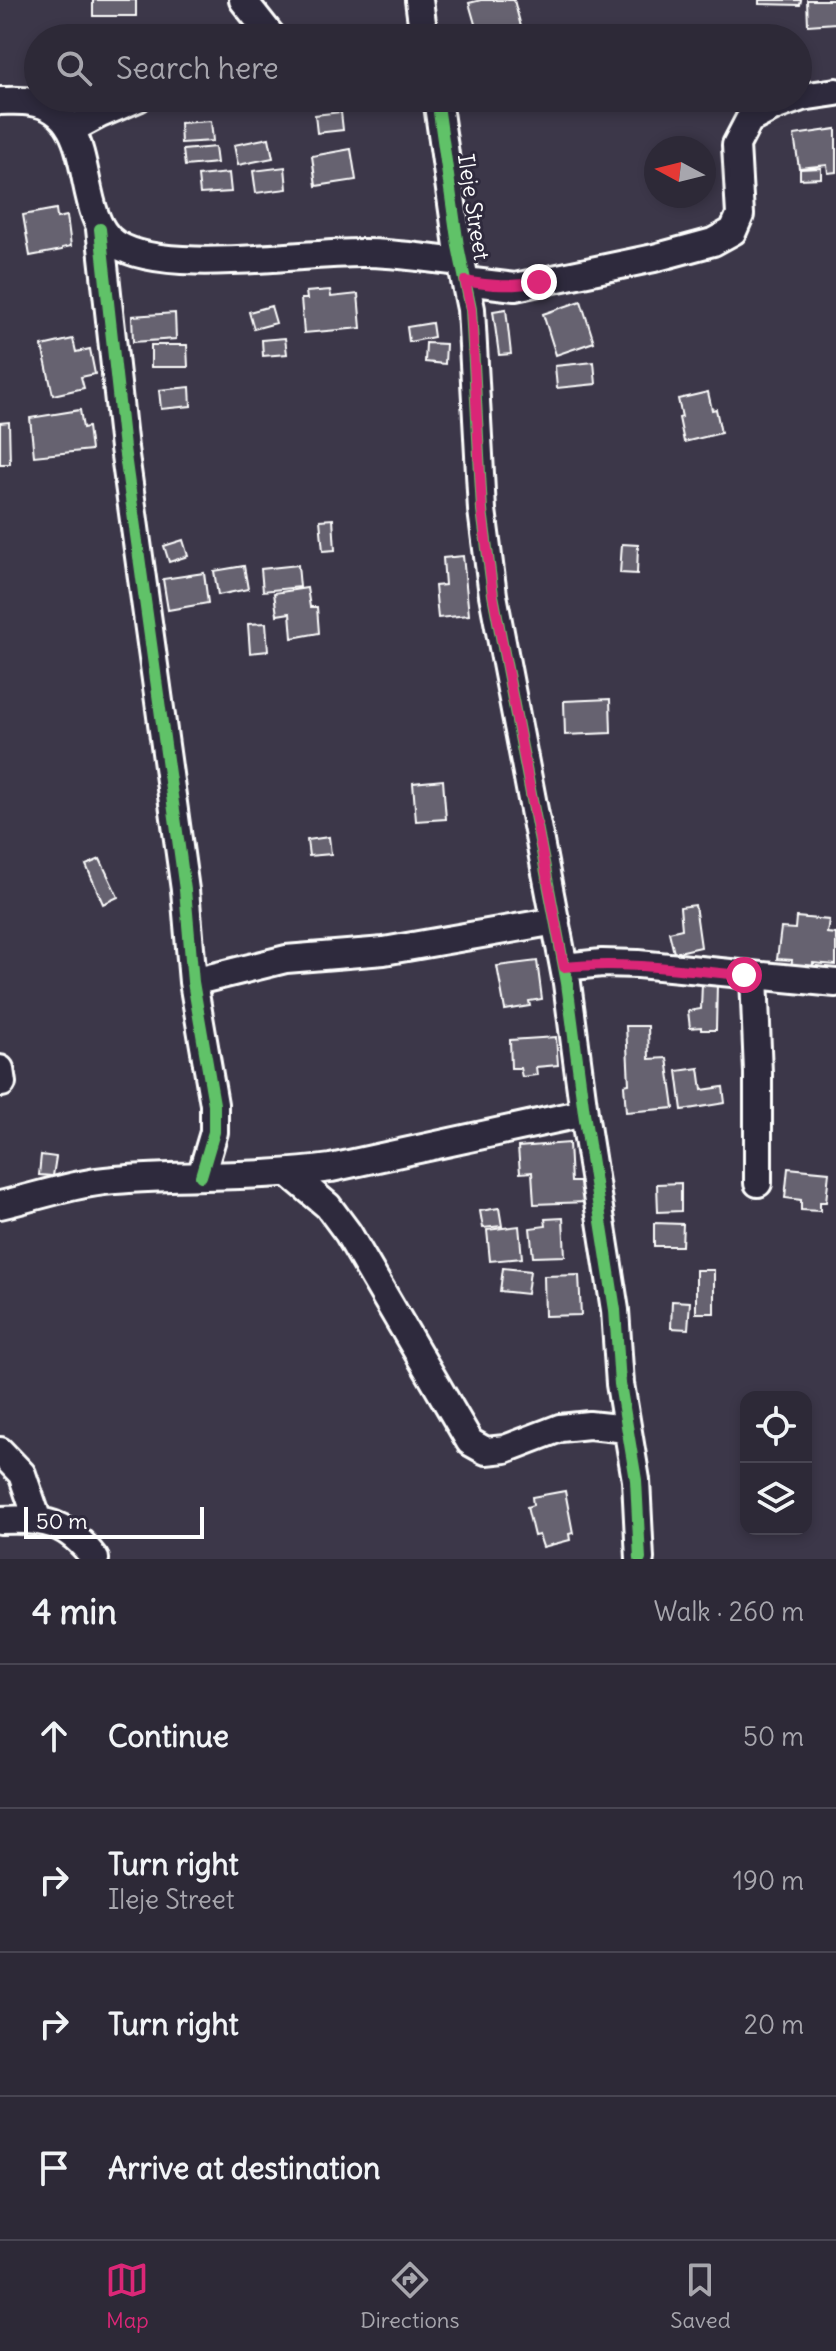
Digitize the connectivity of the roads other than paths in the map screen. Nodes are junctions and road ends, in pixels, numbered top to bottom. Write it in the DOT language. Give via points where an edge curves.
graph roads {
  1 [pos="243,0"];
  2 [pos="419,0"];
  3 [pos="262,24"];
  4 [pos="422,24"];
  5 [pos="836,92"];
  6 [pos="812,96"];
  7 [pos="0,101"];
  8 [pos="24,102"];
  9 [pos="57,112"];
  10 [pos="105,112"];
  11 [pos="439,112"];
  12 [pos="762,112"];
  13 [pos="72,129"];
  14 [pos="100,229"];
  15 [pos="463,271"];
  16 [pos="556,921"];
  17 [pos="564,967"];
  18 [pos="754,976"];
  19 [pos="193,982"];
  20 [pos="836,983"];
  21 [pos="584,1113"];
  22 [pos="290,1174"];
  23 [pos="201,1176"];
  24 [pos="758,1183"];
  25 [pos="0,1205"];
  26 [pos="627,1429"];
  27 [pos="0,1451"];
  28 [pos="37,1518"];
  29 [pos="0,1520"];
  30 [pos="95,1559"];
  31 [pos="640,1559"];
  1 -- 3 [label="street"];
  2 -- 4 [label="street"];
  5 -- 6 [label="street"];
  7 -- 8 [label="street"];
  9 -- 13 [label="street"];
  10 -- 13 [label="street"];
  11 -- 15 [label="street, Ileje Street"];
  12 -- 15 [label="street" via="749,120 736,145 740,215 733,231 713,242 515,287"];
  13 -- 14 [label="street"];
  14 -- 15 [label="street" via="115,244 145,257 395,254"];
  14 -- 19 [label="street"];
  15 -- 16 [label="street, Ileje Street" via="471,309 482,510 493,595"];
  16 -- 17 [label="street, Ileje Street"];
  16 -- 19 [label="street" via="384,951 286,959"];
  17 -- 18 [label="street" via="638,964"];
  17 -- 21 [label="street, Ileje Street"];
  18 -- 20 [label="street"];
  18 -- 24 [label="street"];
  19 -- 23 [label="street" via="215,1118"];
  21 -- 22 [label="street"];
  21 -- 26 [label="street, Ileje Street" via="615,1310"];
  22 -- 23 [label="street"];
  22 -- 26 [label="street" via="328,1206 348,1233 470,1442 486,1451 560,1428"];
  23 -- 25 [label="street" via="66,1186"];
  26 -- 31 [label="street, Ileje Street"];
  27 -- 28 [label="street" via="22,1474"];
  28 -- 29 [label="street"];
  28 -- 30 [label="street" via="62,1527"];
}
